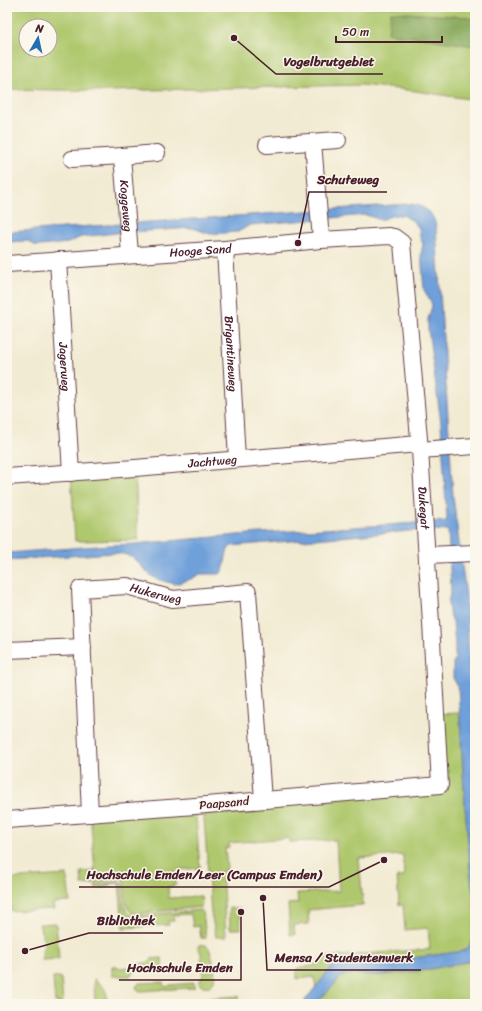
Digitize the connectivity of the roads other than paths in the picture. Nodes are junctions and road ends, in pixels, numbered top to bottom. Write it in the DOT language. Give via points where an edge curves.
graph roads {
  1 [pos="338,140"];
  2 [pos="313,142"];
  3 [pos="267,145"];
  4 [pos="157,153"];
  5 [pos="122,156"];
  6 [pos="72,159"];
  7 [pos="394,237"];
  8 [pos="321,240"];
  9 [pos="225,249"];
  10 [pos="130,254"];
  11 [pos="58,260"];
  12 [pos="7,264"];
  13 [pos="475,446"];
  14 [pos="419,447"];
  15 [pos="237,459"];
  16 [pos="71,473"];
  17 [pos="7,477"];
  18 [pos="426,549"];
  19 [pos="461,554"];
  20 [pos="83,647"];
  21 [pos="7,650"];
  22 [pos="440,785"];
  23 [pos="263,800"];
  24 [pos="90,814"];
  25 [pos="7,820"];
  1 -- 2 [label="street"];
  2 -- 3 [label="street"];
  2 -- 8 [label="street"];
  4 -- 5 [label="street"];
  5 -- 6 [label="street"];
  5 -- 10 [label="street, Koggeweg"];
  7 -- 8 [label="street, Hooge Sand"];
  7 -- 14 [label="street, Dukegat" via="402,243"];
  8 -- 9 [label="street, Hooge Sand"];
  9 -- 10 [label="street, Hooge Sand"];
  9 -- 15 [label="street, Brigantineweg"];
  10 -- 11 [label="street, Hooge Sand"];
  11 -- 12 [label="street, Hooge Sand"];
  11 -- 16 [label="street, Jagerweg"];
  13 -- 14 [label="street, Jachtweg"];
  14 -- 15 [label="street, Jachtweg"];
  14 -- 18 [label="street, Dukegat"];
  15 -- 16 [label="street, Jachtweg"];
  16 -- 17 [label="street, Jachtweg"];
  18 -- 19 [label="street"];
  18 -- 22 [label="street, Dukegat"];
  20 -- 21 [label="street"];
  20 -- 23 [label="street, Hukerweg" via="80,589 127,586 173,599 248,592"];
  20 -- 24 [label="street, Hukerweg"];
  22 -- 23 [label="street, Paapsand"];
  23 -- 24 [label="street, Paapsand"];
  24 -- 25 [label="street, Paapsand"];
}
